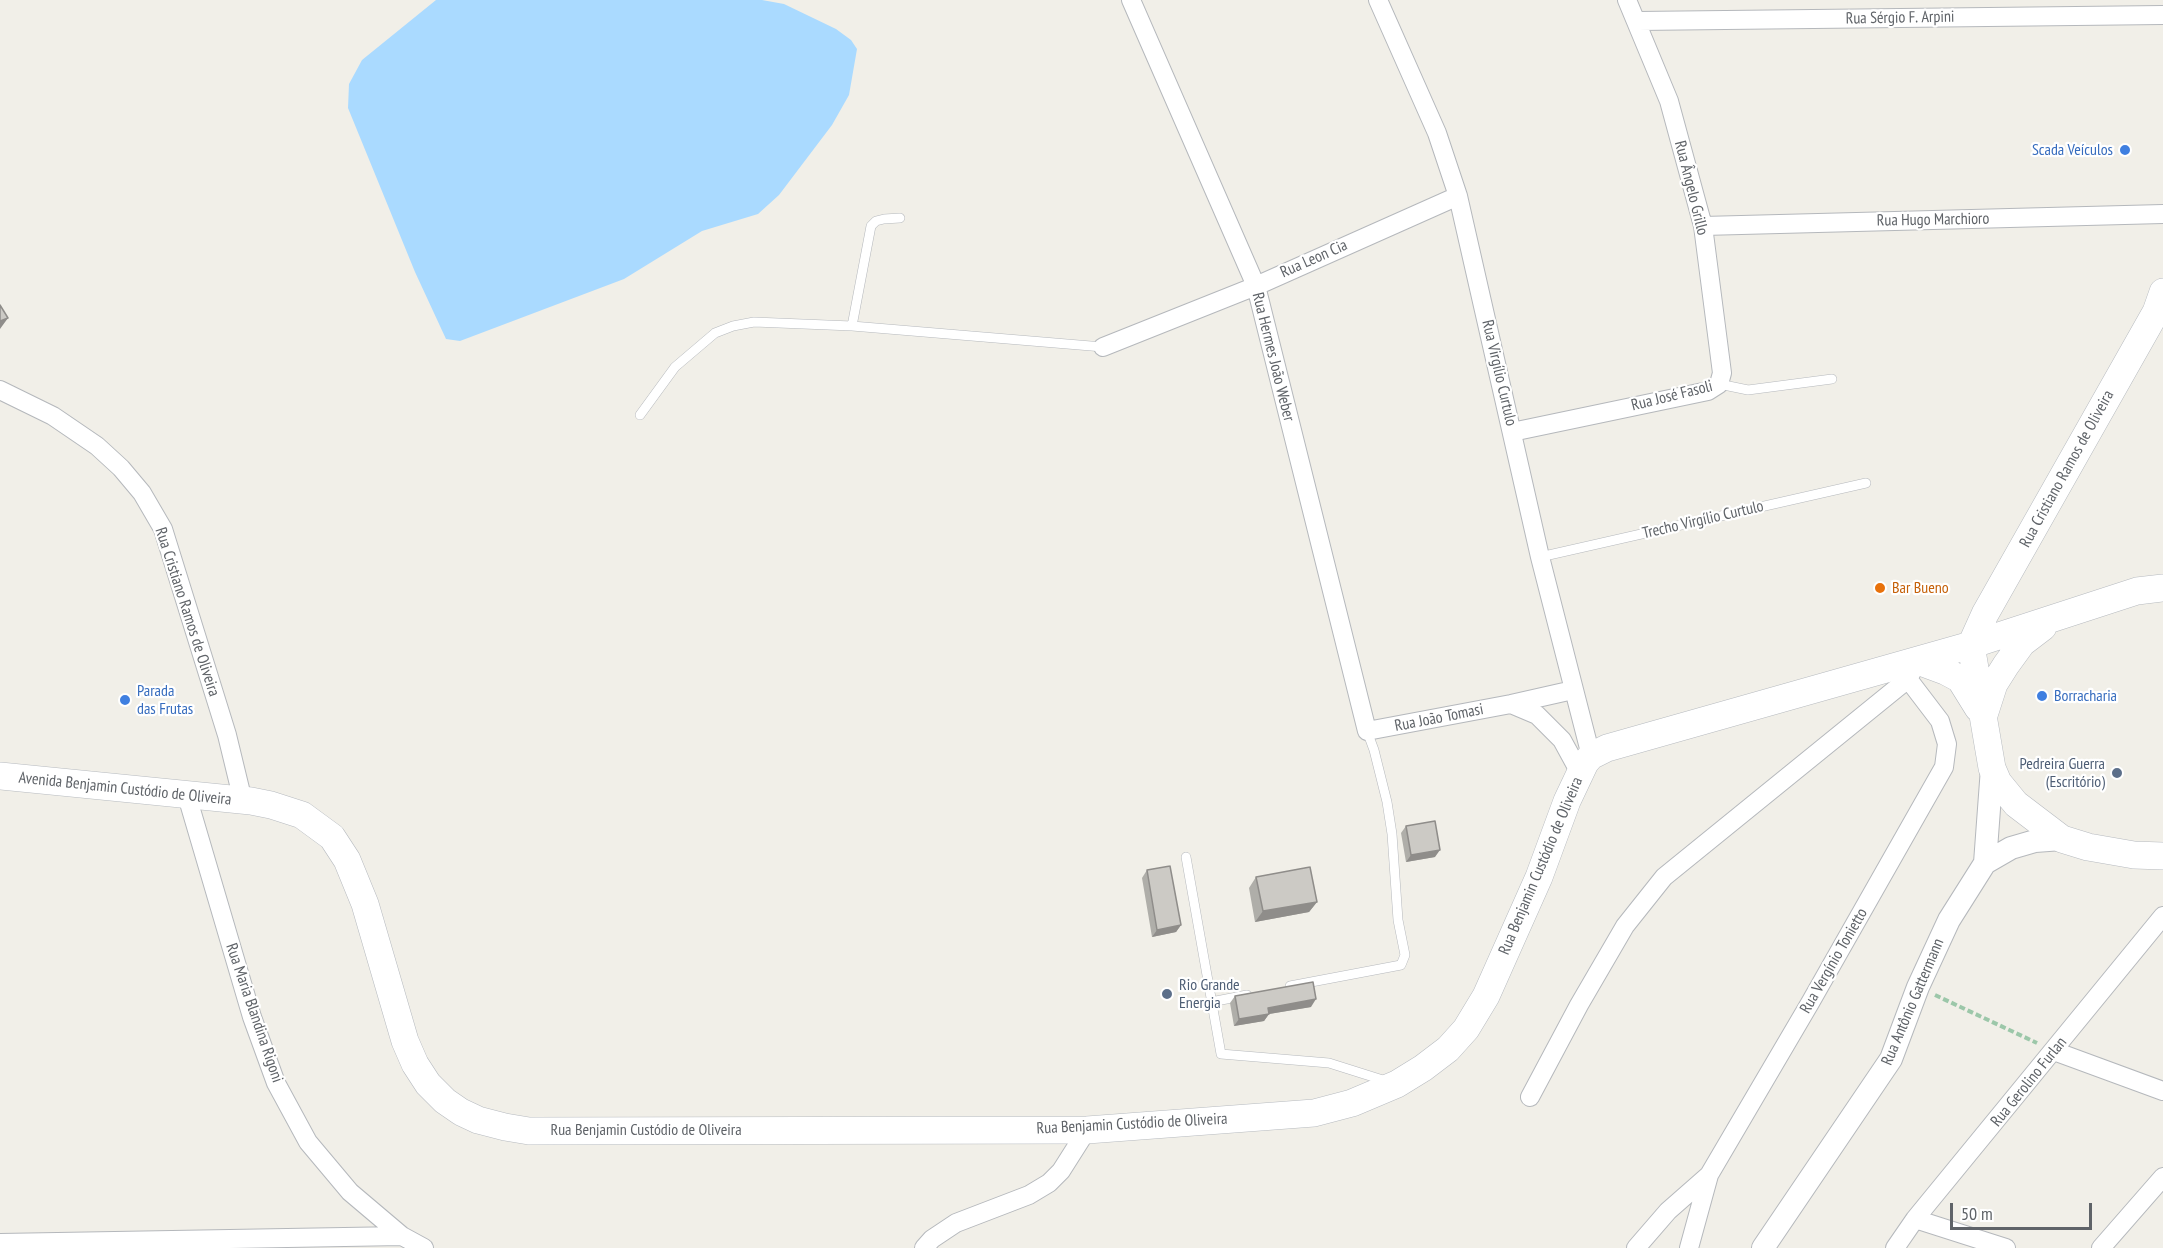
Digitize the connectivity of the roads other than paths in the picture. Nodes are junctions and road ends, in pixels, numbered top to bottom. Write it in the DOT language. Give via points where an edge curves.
graph roads {
  1 [pos="1131,0"];
  2 [pos="1378,0"];
  3 [pos="1628,0"];
  4 [pos="2163,15"];
  5 [pos="1638,21"];
  6 [pos="1458,196"];
  7 [pos="2163,214"];
  8 [pos="900,218"];
  9 [pos="1703,226"];
  10 [pos="1256,286"];
  11 [pos="2163,292"];
  12 [pos="852,326"];
  13 [pos="1103,347"];
  14 [pos="1832,379"];
  15 [pos="1719,384"];
  16 [pos="0,390"];
  17 [pos="640,415"];
  18 [pos="1512,432"];
  19 [pos="1866,483"];
  20 [pos="1540,557"];
  21 [pos="2162,588"];
  22 [pos="2050,620"];
  23 [pos="1971,645"];
  24 [pos="1913,670"];
  25 [pos="1572,690"];
  26 [pos="1510,704"];
  27 [pos="1984,718"];
  28 [pos="1367,731"];
  29 [pos="1585,764"];
  30 [pos="1992,768"];
  31 [pos="0,776"];
  32 [pos="187,796"];
  33 [pos="247,801"];
  34 [pos="2062,839"];
  35 [pos="2160,854"];
  36 [pos="1186,857"];
  37 [pos="1985,863"];
  38 [pos="2163,916"];
  39 [pos="1278,989"];
  40 [pos="1256,993"];
  41 [pos="1211,1002"];
  42 [pos="2054,1051"];
  43 [pos="1397,1084"];
  44 [pos="2163,1091"];
  45 [pos="1530,1097"];
  46 [pos="1087,1130"];
  47 [pos="1709,1175"];
  48 [pos="2163,1177"];
  49 [pos="1915,1219"];
  50 [pos="402,1236"];
  51 [pos="0,1243"];
  52 [pos="424,1248"];
  53 [pos="924,1248"];
  54 [pos="1636,1248"];
  55 [pos="1689,1248"];
  56 [pos="1763,1248"];
  57 [pos="1895,1248"];
  58 [pos="2006,1248"];
  59 [pos="2101,1248"];
  1 -- 10 [label="street, Rua Hermes João Weber"];
  2 -- 6 [label="street, Rua Virgílio Curtulo" via="1437,133"];
  3 -- 5 [label="street, Rua Ângelo Grillo"];
  4 -- 5 [label="street, Rua Sérgio F. Arpini"];
  5 -- 9 [label="street, Rua Ângelo Grillo" via="1669,101"];
  6 -- 10 [label="street, Rua Leon Cia"];
  6 -- 18 [label="street, Rua Virgílio Curtulo"];
  7 -- 9 [label="street, Rua Hugo Marchioro"];
  8 -- 12 [label="lane" via="876,221 871,226"];
  9 -- 15 [label="street, Rua Ângelo Grillo" via="1721,359"];
  10 -- 13 [label="street, Rua Leon Cia"];
  10 -- 28 [label="street, Rua Hermes João Weber"];
  11 -- 23 [label="main road, Rua Cristiano Ramos de Oliveira" via="2156,312"];
  12 -- 13 [label="lane"];
  12 -- 17 [label="lane" via="754,322 715,333 675,367"];
  14 -- 15 [label="lane, Rua José Fasoli" via="1748,390"];
  15 -- 18 [label="street, Rua José Fasoli" via="1708,391"];
  16 -- 33 [label="street, Rua Cristiano Ramos de Oliveira" via="53,416 97,446 142,493 163,529"];
  18 -- 20 [label="street, Rua Virgílio Curtulo"];
  19 -- 20 [label="lane, Trecho Virgílio Curtulo"];
  20 -- 25 [label="street, Rua Virgílio Curtulo"];
  21 -- 22 [label="main road" via="2137,591"];
  22 -- 23 [label="main road"];
  22 -- 27 [label="main road" via="2022,643 2006,665 1994,684"];
  23 -- 24 [label="main road"];
  23 -- 27 [label="main road"];
  24 -- 27 [label="main road" via="1945,671 1960,680"];
  24 -- 29 [label="main road" via="1607,748"];
  24 -- 45 [label="street" via="1664,877 1625,926"];
  24 -- 47 [label="street, Rua Vergínio Tonietto" via="1940,721 1947,744 1944,767"];
  25 -- 26 [label="street, Rua João Tomasi"];
  25 -- 29 [label="street, Rua Virgílio Curtulo"];
  26 -- 28 [label="street, Rua João Tomasi"];
  26 -- 29 [label="street" via="1537,715"];
  27 -- 30 [label="main road"];
  28 -- 39 [label="lane" via="1387,802 1405,955 1401,965"];
  29 -- 43 [label="main road, Rua Benjamin Custódio de Oliveira" via="1486,996 1448,1049"];
  30 -- 34 [label="main road" via="2016,804"];
  30 -- 37 [label="street, Rua Antônio Gattermann"];
  31 -- 32 [label="main road, Avenida Benjamin Custódio de Oliveira"];
  32 -- 33 [label="main road, Avenida Benjamin Custódio de Oliveira"];
  32 -- 50 [label="street, Rua Maria Blandina Rigoni" via="252,1017 276,1083 308,1142 350,1192"];
  33 -- 46 [label="main road, Rua Benjamin Custódio de Oliveira" via="302,815 332,837 347,860 365,904 415,1064 446,1101 478,1120 529,1131"];
  34 -- 35 [label="main road" via="2134,855"];
  34 -- 37 [label="street" via="2011,848"];
  36 -- 41 [label="lane"];
  37 -- 56 [label="street, Rua Antônio Gattermann" via="1949,920 1891,1059"];
  38 -- 42 [label="street, Rua Gerolino Furlan"];
  40 -- 41 [label="lane"];
  41 -- 43 [label="lane" via="1221,1054 1329,1063"];
  42 -- 44 [label="street"];
  42 -- 49 [label="street, Rua Gerolino Furlan"];
  43 -- 46 [label="main road, Rua Benjamin Custódio de Oliveira" via="1352,1103 1314,1113"];
  46 -- 53 [label="street" via="1061,1171 1048,1183 1029,1196 956,1223"];
  47 -- 54 [label="street" via="1668,1211"];
  47 -- 55 [label="street, Rua Vergínio Tonietto"];
  48 -- 59 [label="street"];
  49 -- 57 [label="street, Rua Gerolino Furlan"];
  49 -- 58 [label="street"];
  50 -- 51 [label="street"];
  50 -- 52 [label="street, Rua Maria Blandina Rigoni"];
}
